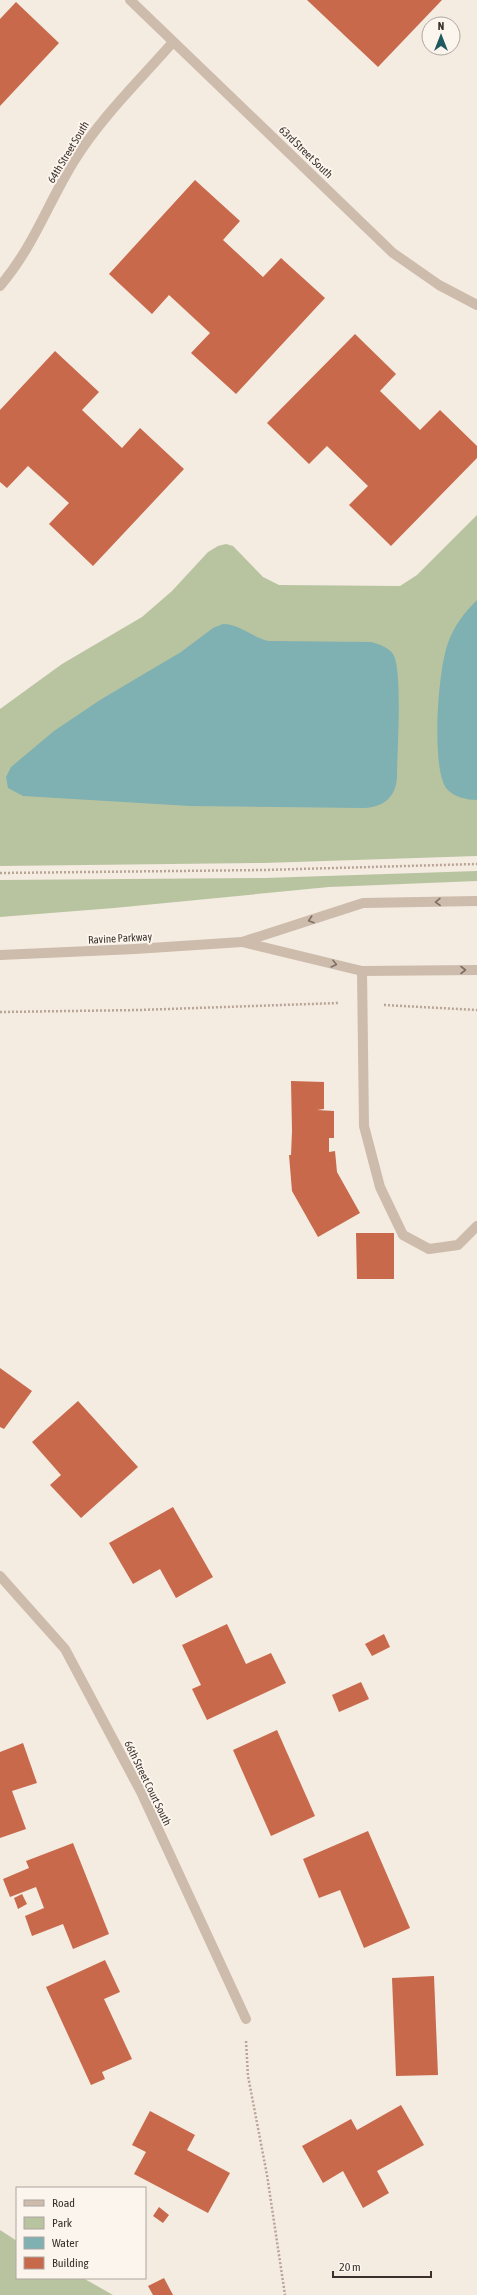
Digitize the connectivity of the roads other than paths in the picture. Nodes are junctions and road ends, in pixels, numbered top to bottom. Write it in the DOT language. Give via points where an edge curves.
graph roads {
  1 [pos="130,0"];
  2 [pos="173,42"];
  3 [pos="0,286"];
  4 [pos="477,305"];
  5 [pos="477,901"];
  6 [pos="242,942"];
  7 [pos="0,955"];
  8 [pos="477,970"];
  9 [pos="362,971"];
  10 [pos="477,1226"];
  11 [pos="0,1576"];
  12 [pos="246,2018"];
  1 -- 2 [label="street, 63rd Street South"];
  2 -- 3 [label="street, 64th Street South" via="95,130 73,162 32,241"];
  2 -- 4 [label="street, 63rd Street South" via="393,253 439,285"];
  5 -- 6 [label="street, Ravine Parkway, one-way" via="363,904"];
  6 -- 7 [label="street, Ravine Parkway"];
  6 -- 9 [label="street, Ravine Parkway, one-way"];
  9 -- 8 [label="street, Ravine Parkway, one-way"];
  9 -- 10 [label="street" via="364,1126 380,1187 403,1236 429,1249 458,1245"];
  11 -- 12 [label="street, 66th Street Court South" via="65,1649 141,1792"];
}
